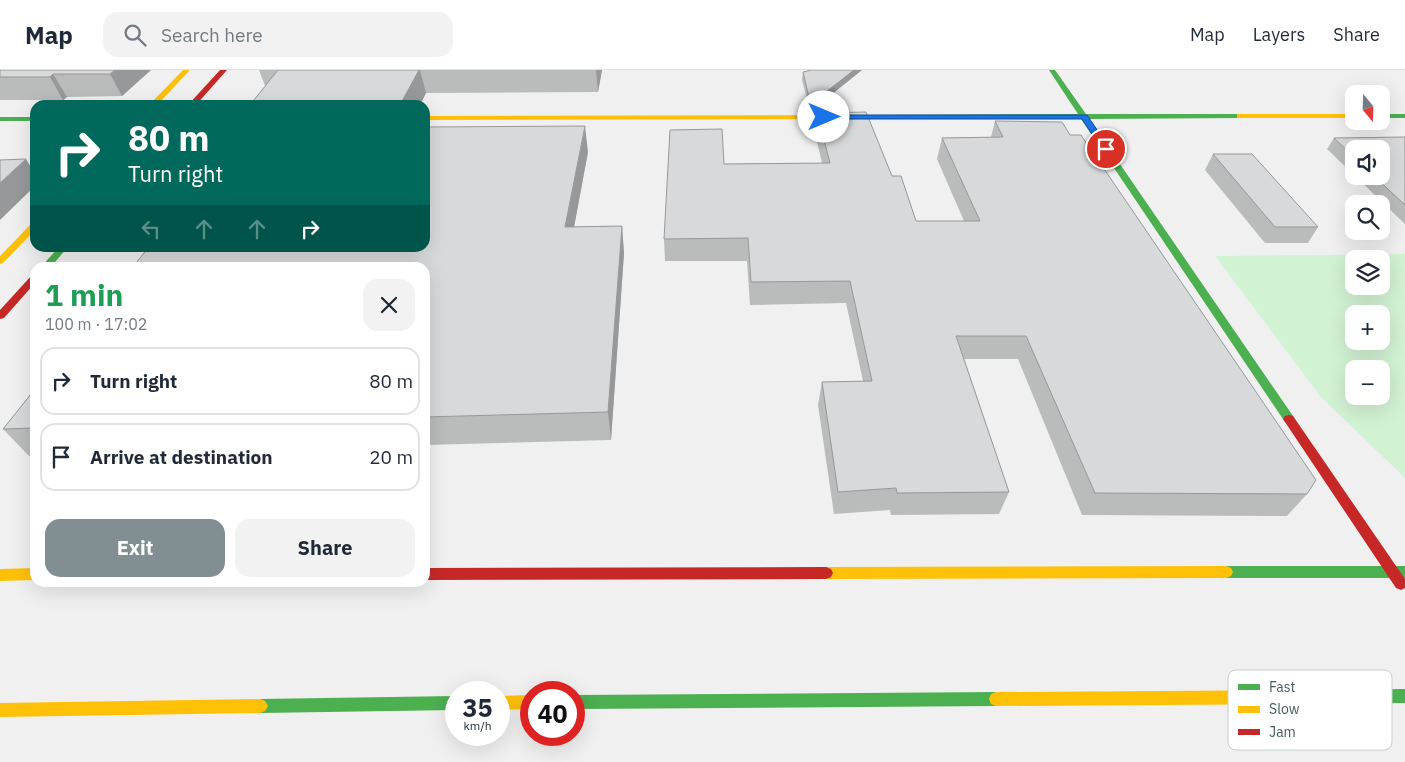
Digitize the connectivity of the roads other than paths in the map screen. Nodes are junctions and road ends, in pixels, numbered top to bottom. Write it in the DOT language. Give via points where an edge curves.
graph roads {
  1 [pos="187,70"];
  2 [pos="224,70"];
  3 [pos="1052,70"];
  4 [pos="158,100"];
  5 [pos="197,100"];
  6 [pos="1345,116"];
  7 [pos="1390,116"];
  8 [pos="1405,116"];
  9 [pos="1084,117"];
  10 [pos="430,118"];
  11 [pos="0,119"];
  12 [pos="30,119"];
  13 [pos="30,230"];
  14 [pos="58,252"];
  15 [pos="0,261"];
  16 [pos="49,262"];
  17 [pos="30,283"];
  18 [pos="0,316"];
  19 [pos="1393,572"];
  20 [pos="1405,572"];
  21 [pos="0,574"];
  22 [pos="30,574"];
  23 [pos="430,574"];
  24 [pos="1405,590"];
  25 [pos="1392,696"];
  26 [pos="1405,696"];
  27 [pos="1228,697"];
  28 [pos="585,702"];
  29 [pos="445,703"];
  30 [pos="0,710"];
  1 -- 4 [label="street"];
  2 -- 5 [label="street"];
  3 -- 9 [label="street"];
  6 -- 9 [label="street"];
  7 -- 8 [label="street"];
  9 -- 10 [label="street"];
  9 -- 19 [label="street"];
  11 -- 12 [label="street"];
  13 -- 15 [label="street"];
  14 -- 16 [label="street"];
  17 -- 18 [label="street"];
  19 -- 20 [label="street"];
  19 -- 23 [label="street"];
  19 -- 24 [label="street"];
  21 -- 22 [label="street"];
  25 -- 26 [label="street"];
  27 -- 28 [label="street"];
  29 -- 30 [label="street"];
}
